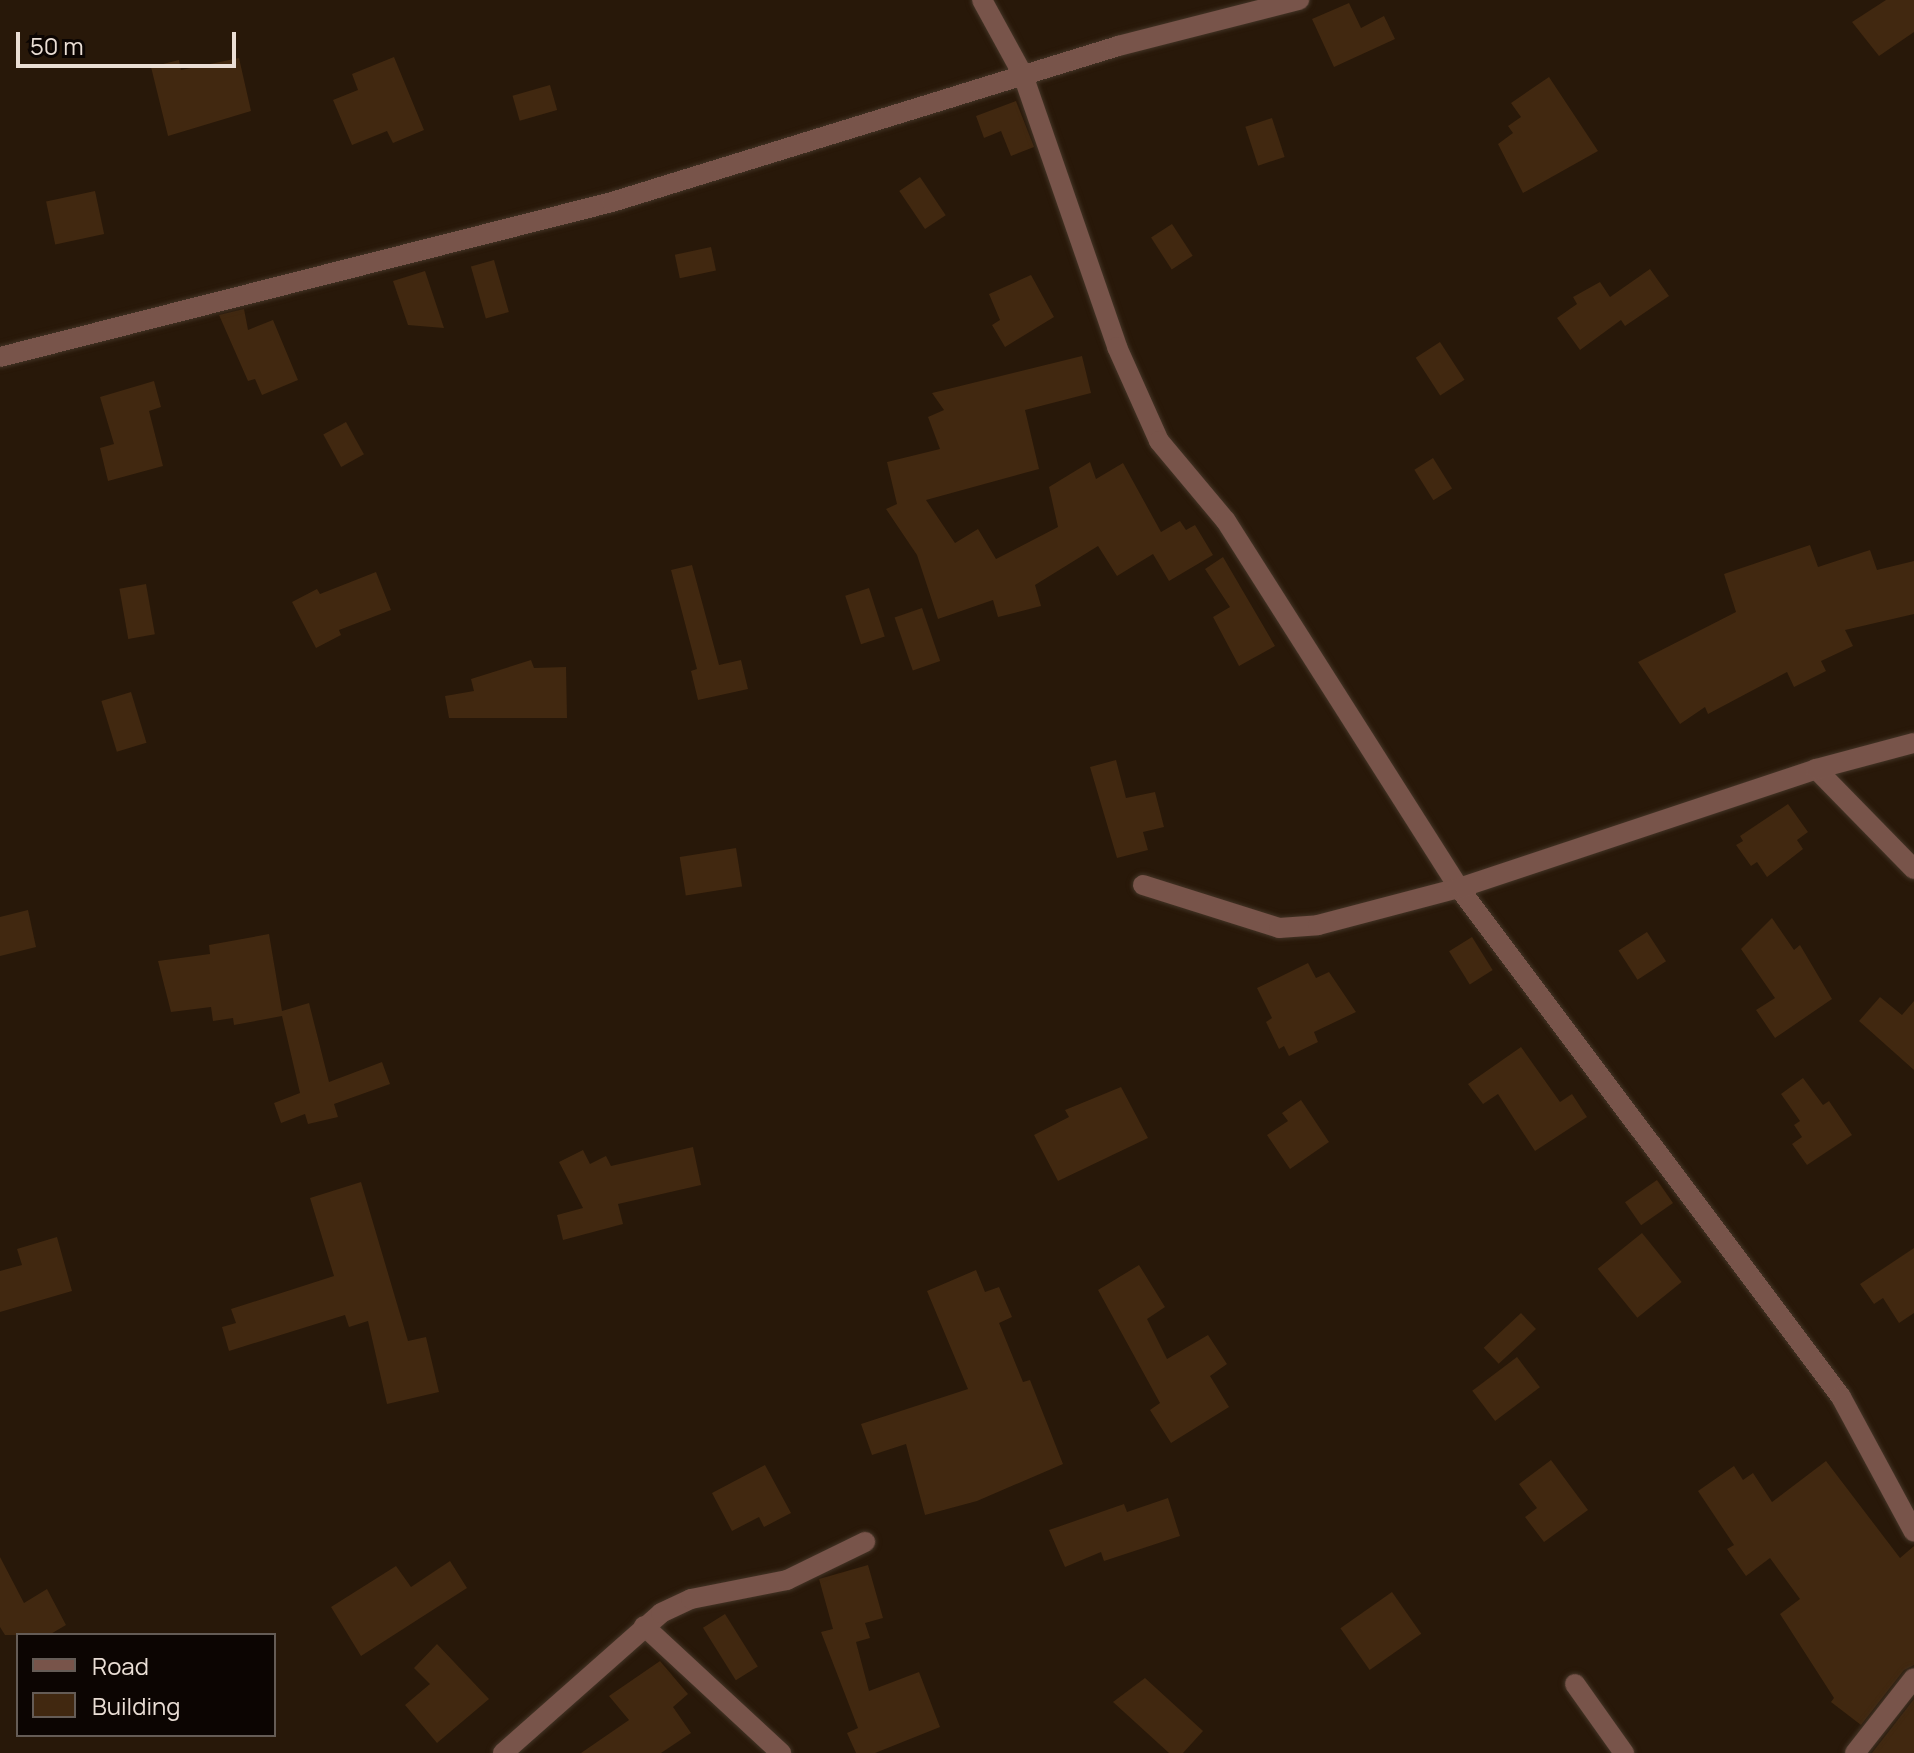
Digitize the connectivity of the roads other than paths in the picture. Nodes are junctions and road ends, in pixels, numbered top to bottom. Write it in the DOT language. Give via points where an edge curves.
graph roads {
  1 [pos="982,0"];
  2 [pos="1299,0"];
  3 [pos="1023,75"];
  4 [pos="0,357"];
  5 [pos="1914,743"];
  6 [pos="1816,769"];
  7 [pos="1914,869"];
  8 [pos="1143,885"];
  9 [pos="1459,888"];
  10 [pos="1914,1532"];
  11 [pos="865,1542"];
  12 [pos="644,1626"];
  13 [pos="1914,1678"];
  14 [pos="1575,1684"];
  15 [pos="503,1753"];
  16 [pos="781,1753"];
  17 [pos="1624,1753"];
  18 [pos="1855,1753"];
  1 -- 3 [label="street"];
  2 -- 3 [label="street"];
  3 -- 4 [label="street" via="612,202"];
  3 -- 9 [label="street" via="1145,417 1226,521"];
  5 -- 6 [label="street"];
  6 -- 7 [label="street"];
  6 -- 9 [label="street"];
  8 -- 9 [label="street" via="1279,928 1318,925"];
  9 -- 10 [label="street" via="1807,1348 1841,1397"];
  11 -- 12 [label="street" via="787,1580 691,1599"];
  12 -- 15 [label="street"];
  12 -- 16 [label="street"];
  13 -- 18 [label="street"];
  14 -- 17 [label="street"];
}
